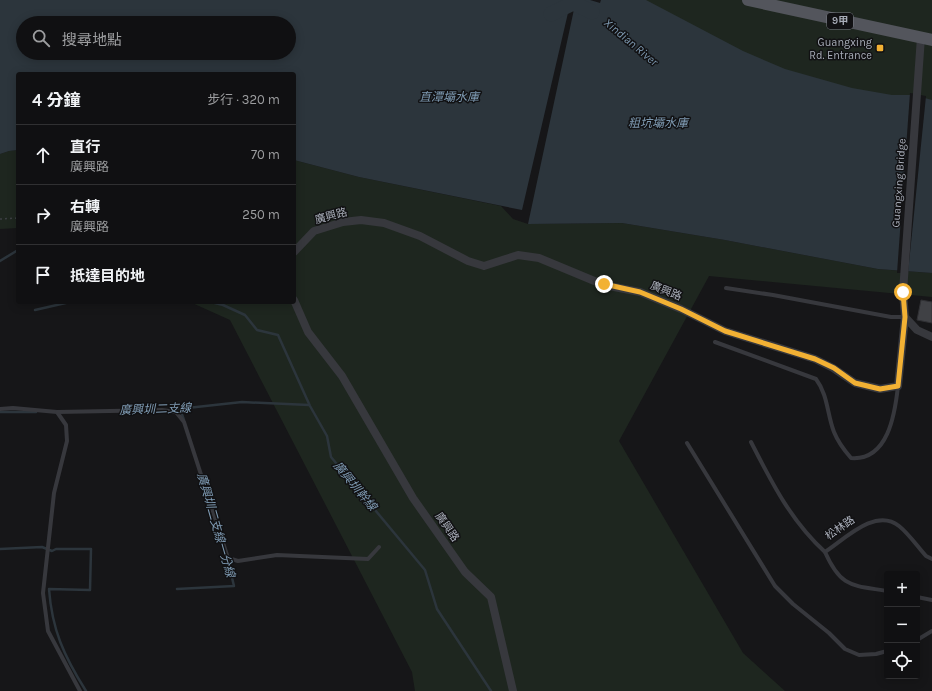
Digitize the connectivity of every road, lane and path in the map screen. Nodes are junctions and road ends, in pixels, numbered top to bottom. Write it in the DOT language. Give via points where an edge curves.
graph roads {
  1 [pos="748,0"];
  2 [pos="927,38"];
  3 [pos="16,218"];
  4 [pos="0,219"];
  5 [pos="296,250"];
  6 [pos="726,288"];
  7 [pos="296,304"];
  8 [pos="905,317"];
  9 [pos="932,337"];
  10 [pos="715,342"];
  11 [pos="898,386"];
  12 [pos="0,409"];
  13 [pos="56,412"];
  14 [pos="751,442"];
  15 [pos="687,443"];
  16 [pos="379,547"];
  17 [pos="825,552"];
  18 [pos="932,559"];
  19 [pos="884,590"];
  20 [pos="920,598"];
  21 [pos="932,600"];
  22 [pos="932,631"];
  23 [pos="920,638"];
  24 [pos="884,652"];
  25 [pos="80,691"];
  26 [pos="513,691"];
  1 -- 2 [label="main road, 9甲"];
  2 -- 8 [label="street, Guangxing Bridge" via="918,75 903,292"];
  3 -- 4 [label="path"];
  5 -- 11 [label="street, 廣興路" via="314,231 361,220 384,223 420,236 468,261 484,266 518,255 539,258 604,284 647,295 725,331 815,359 834,368 855,383 880,389"];
  6 -- 8 [label="lane" via="891,317"];
  7 -- 26 [label="street, 廣興路" via="308,332 342,376 414,498 465,572 491,597"];
  8 -- 9 [label="street" via="917,330"];
  8 -- 11 [label="street"];
  10 -- 11 [label="lane" via="816,379 823,389 834,432 851,458 862,459 875,451 885,440 895,415"];
  12 -- 13 [label="lane"];
  13 -- 16 [label="lane" via="176,412 184,422 228,558 238,561 277,555 368,559"];
  13 -- 25 [label="lane" via="66,425 67,440 54,493 43,593 48,631"];
  14 -- 17 [label="lane" via="774,486 807,536"];
  15 -- 24 [label="lane" via="775,586 792,604 845,649 859,655"];
  17 -- 18 [label="lane, 松林路" via="853,531 869,523 886,520 898,525 926,556"];
  17 -- 19 [label="lane, 松林路" via="841,579 857,586"];
  20 -- 21 [label="lane"];
  22 -- 23 [label="lane"];
}
